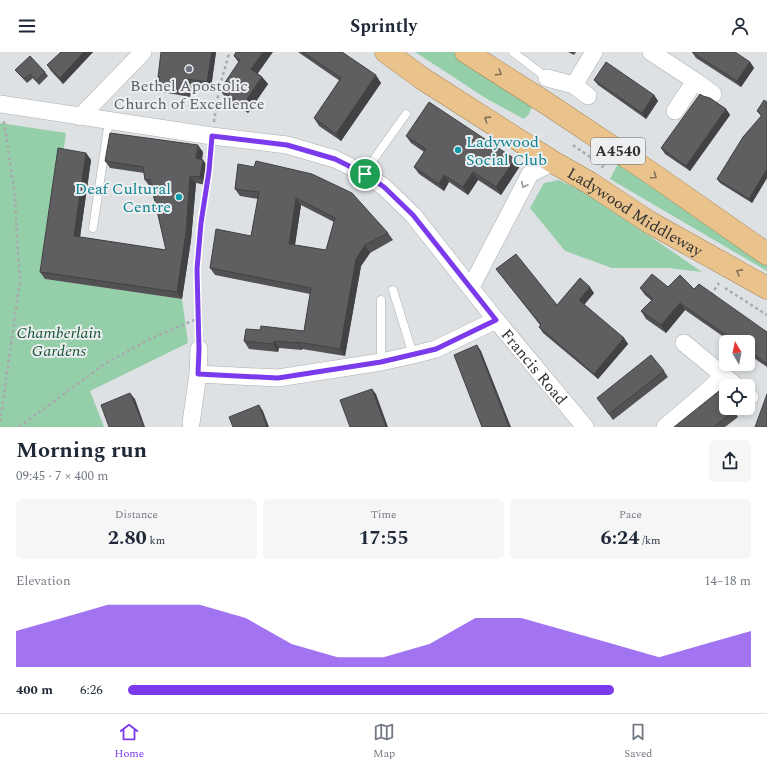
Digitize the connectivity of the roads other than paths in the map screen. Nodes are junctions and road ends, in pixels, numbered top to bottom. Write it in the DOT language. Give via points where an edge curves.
graph roads {
  1 [pos="143,52"];
  2 [pos="386,52"];
  3 [pos="466,52"];
  4 [pos="513,52"];
  5 [pos="594,52"];
  6 [pos="651,52"];
  7 [pos="548,78"];
  8 [pos="695,81"];
  9 [pos="574,85"];
  10 [pos="713,94"];
  11 [pos="588,96"];
  12 [pos="4,111"];
  13 [pos="675,111"];
  14 [pos="406,114"];
  15 [pos="80,117"];
  16 [pos="109,121"];
  17 [pos="554,162"];
  18 [pos="365,174"];
  19 [pos="93,228"];
  20 [pos="767,254"];
  21 [pos="471,287"];
  22 [pos="767,288"];
  23 [pos="393,290"];
  24 [pos="381,300"];
  25 [pos="496,320"];
  26 [pos="684,343"];
  27 [pos="199,349"];
  28 [pos="413,355"];
  29 [pos="381,362"];
  30 [pos="198,374"];
  31 [pos="728,379"];
  32 [pos="719,386"];
  33 [pos="191,423"];
  34 [pos="585,427"];
  35 [pos="665,427"];
  1 -- 15 [label="street"];
  17 -- 2 [label="highway, Ladywood Middleway / A4540, one-way" via="423,79"];
  3 -- 20 [label="highway, A4540, one-way" via="553,107"];
  4 -- 7 [label="lane"];
  5 -- 9 [label="street"];
  6 -- 8 [label="street"];
  7 -- 9 [label="street"];
  8 -- 10 [label="street"];
  8 -- 13 [label="street"];
  9 -- 11 [label="street"];
  12 -- 15 [label="street, Francis Road"];
  14 -- 18 [label="lane"];
  15 -- 16 [label="street, Francis Road"];
  16 -- 18 [label="street, Francis Road" via="287,145 335,159"];
  16 -- 19 [label="lane"];
  17 -- 21 [label="street, one-way" via="530,174"];
  22 -- 17 [label="highway, Ladywood Middleway / A4540, one-way" via="649,222"];
  18 -- 21 [label="street, Francis Road" via="384,187 413,215"];
  21 -- 25 [label="street, Francis Road"];
  23 -- 28 [label="lane"];
  24 -- 29 [label="lane"];
  25 -- 28 [label="street" via="436,349"];
  25 -- 34 [label="street, Francis Road"];
  26 -- 31 [label="street"];
  27 -- 30 [label="street"];
  28 -- 29 [label="street"];
  29 -- 30 [label="street" via="278,378"];
  30 -- 33 [label="street"];
  32 -- 35 [label="street" via="705,393"];
}
